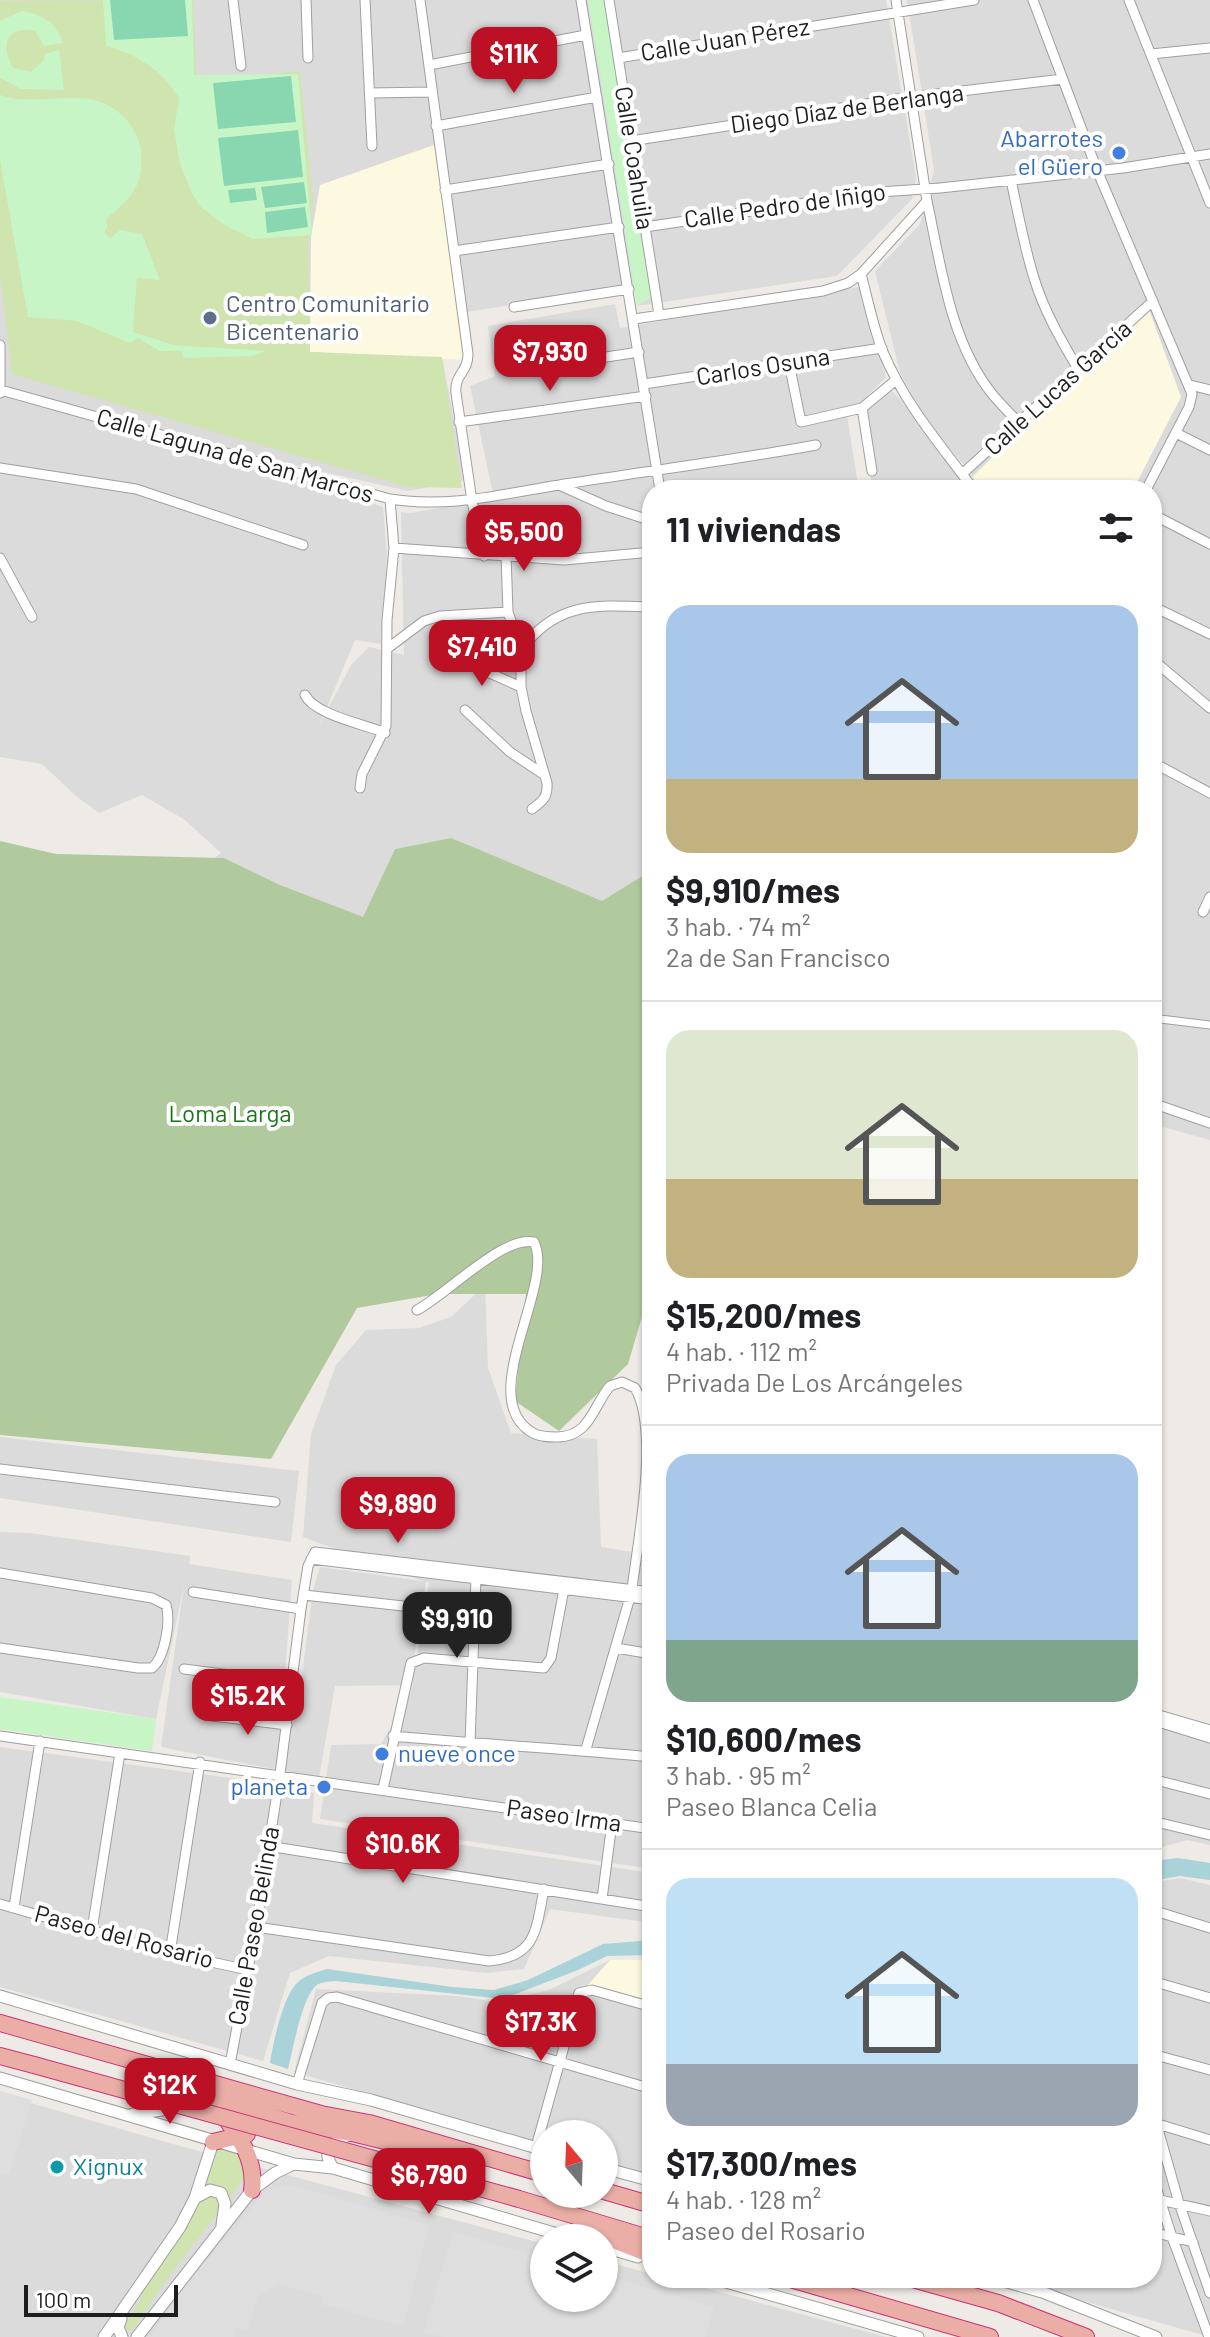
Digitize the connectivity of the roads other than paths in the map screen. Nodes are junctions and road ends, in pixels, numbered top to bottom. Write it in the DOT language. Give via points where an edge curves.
graph roads {
  1 [pos="233,0"];
  2 [pos="306,0"];
  3 [pos="365,0"];
  4 [pos="420,0"];
  5 [pos="581,0"];
  6 [pos="609,0"];
  7 [pos="896,0"];
  8 [pos="974,0"];
  9 [pos="1033,0"];
  10 [pos="1129,0"];
  11 [pos="898,12"];
  12 [pos="586,35"];
  13 [pos="1210,48"];
  14 [pos="1151,54"];
  15 [pos="308,58"];
  16 [pos="618,58"];
  17 [pos="429,65"];
  18 [pos="241,66"];
  19 [pos="1063,79"];
  20 [pos="432,92"];
  21 [pos="370,93"];
  22 [pos="597,97"];
  23 [pos="911,97"];
  24 [pos="436,126"];
  25 [pos="631,141"];
  26 [pos="372,146"];
  27 [pos="1210,154"];
  28 [pos="1191,156"];
  29 [pos="609,164"];
  30 [pos="1097,170"];
  31 [pos="1011,180"];
  32 [pos="925,189"];
  33 [pos="445,190"];
  34 [pos="927,201"];
  35 [pos="1210,203"];
  36 [pos="619,227"];
  37 [pos="645,227"];
  38 [pos="454,251"];
  39 [pos="861,274"];
  40 [pos="629,289"];
  41 [pos="1153,301"];
  42 [pos="514,307"];
  43 [pos="659,315"];
  44 [pos="634,319"];
  45 [pos="0,345"];
  46 [pos="882,348"];
  47 [pos="639,352"];
  48 [pos="593,359"];
  49 [pos="789,363"];
  50 [pos="1078,369"];
  51 [pos="896,380"];
  52 [pos="644,384"];
  53 [pos="1190,385"];
  54 [pos="1210,390"];
  55 [pos="0,392"];
  56 [pos="646,396"];
  57 [pos="862,408"];
  58 [pos="459,422"];
  59 [pos="1019,423"];
  60 [pos="1176,433"];
  61 [pos="816,445"];
  62 [pos="1210,450"];
  63 [pos="0,468"];
  64 [pos="656,470"];
  65 [pos="872,471"];
  66 [pos="962,474"];
  67 [pos="658,480"];
  68 [pos="966,480"];
  69 [pos="1151,480"];
  70 [pos="559,485"];
  71 [pos="390,499"];
  72 [pos="472,501"];
  73 [pos="642,518"];
  74 [pos="1162,519"];
  75 [pos="1210,544"];
  76 [pos="303,545"];
  77 [pos="394,548"];
  78 [pos="642,553"];
  79 [pos="506,555"];
  80 [pos="484,556"];
  81 [pos="0,559"];
  82 [pos="642,607"];
  83 [pos="1162,611"];
  84 [pos="508,612"];
  85 [pos="32,617"];
  86 [pos="1210,634"];
  87 [pos="388,648"];
  88 [pos="521,650"];
  89 [pos="456,658"];
  90 [pos="1162,667"];
  91 [pos="521,687"];
  92 [pos="305,695"];
  93 [pos="1210,708"];
  94 [pos="465,710"];
  95 [pos="385,733"];
  96 [pos="1162,767"];
  97 [pos="543,774"];
  98 [pos="360,788"];
  99 [pos="1210,793"];
  100 [pos="532,809"];
  101 [pos="1210,897"];
  102 [pos="1203,912"];
  103 [pos="1162,1019"];
  104 [pos="1210,1025"];
  105 [pos="1162,1106"];
  106 [pos="1210,1123"];
  107 [pos="417,1310"];
  108 [pos="642,1401"];
  109 [pos="0,1469"];
  110 [pos="275,1502"];
  111 [pos="642,1532"];
  112 [pos="313,1555"];
  113 [pos="0,1573"];
  114 [pos="476,1578"];
  115 [pos="564,1589"];
  116 [pos="193,1592"];
  117 [pos="642,1592"];
  118 [pos="631,1593"];
  119 [pos="304,1595"];
  120 [pos="642,1597"];
  121 [pos="412,1607"];
  122 [pos="301,1609"];
  123 [pos="0,1648"];
  124 [pos="616,1648"];
  125 [pos="642,1652"];
  126 [pos="473,1661"];
  127 [pos="184,1669"];
  128 [pos="293,1683"];
  129 [pos="212,1716"];
  130 [pos="1162,1716"];
  131 [pos="1162,1723"];
  132 [pos="287,1725"];
  133 [pos="1210,1730"];
  134 [pos="0,1736"];
  135 [pos="393,1736"];
  136 [pos="1210,1738"];
  137 [pos="40,1741"];
  138 [pos="470,1743"];
  139 [pos="586,1749"];
  140 [pos="120,1753"];
  141 [pos="642,1756"];
  142 [pos="200,1762"];
  143 [pos="280,1774"];
  144 [pos="1162,1782"];
  145 [pos="383,1789"];
  146 [pos="1210,1794"];
  147 [pos="612,1823"];
  148 [pos="1162,1823"];
  149 [pos="642,1828"];
  150 [pos="1210,1835"];
  151 [pos="268,1846"];
  152 [pos="544,1889"];
  153 [pos="602,1899"];
  154 [pos="0,1904"];
  155 [pos="642,1905"];
  156 [pos="14,1907"];
  157 [pos="1162,1913"];
  158 [pos="256,1927"];
  159 [pos="1210,1928"];
  160 [pos="92,1930"];
  161 [pos="170,1953"];
  162 [pos="248,1970"];
  163 [pos="1162,1984"];
  164 [pos="0,1996"];
  165 [pos="1210,1998"];
  166 [pos="642,2004"];
  167 [pos="0,2023"];
  168 [pos="52,2039"];
  169 [pos="0,2056"];
  170 [pos="1162,2057"];
  171 [pos="558,2063"];
  172 [pos="230,2064"];
  173 [pos="1210,2070"];
  174 [pos="0,2078"];
  175 [pos="165,2083"];
  176 [pos="297,2084"];
  177 [pos="642,2086"];
  178 [pos="212,2098"];
  179 [pos="255,2111"];
  180 [pos="112,2112"];
  181 [pos="546,2120"];
  182 [pos="292,2123"];
  183 [pos="1162,2125"];
  184 [pos="352,2133"];
  185 [pos="238,2136"];
  186 [pos="1210,2140"];
  187 [pos="213,2142"];
  188 [pos="530,2145"];
  189 [pos="1162,2146"];
  190 [pos="1163,2151"];
  191 [pos="504,2162"];
  192 [pos="294,2164"];
  193 [pos="333,2168"];
  194 [pos="530,2170"];
  195 [pos="618,2172"];
  196 [pos="642,2178"];
  197 [pos="252,2190"];
  198 [pos="618,2195"];
  199 [pos="195,2198"];
  200 [pos="1162,2200"];
  201 [pos="526,2201"];
  202 [pos="642,2202"];
  203 [pos="1179,2203"];
  204 [pos="1162,2206"];
  205 [pos="1210,2211"];
  206 [pos="222,2225"];
  207 [pos="530,2226"];
  208 [pos="1162,2234"];
  209 [pos="642,2236"];
  210 [pos="1172,2237"];
  211 [pos="1193,2242"];
  212 [pos="618,2251"];
  213 [pos="642,2251"];
  214 [pos="642,2258"];
  215 [pos="1207,2279"];
  216 [pos="747,2288"];
  217 [pos="821,2288"];
  218 [pos="945,2288"];
  219 [pos="1028,2288"];
  220 [pos="1210,2293"];
  221 [pos="124,2311"];
  222 [pos="104,2337"];
  223 [pos="122,2337"];
  224 [pos="137,2337"];
  225 [pos="918,2337"];
  226 [pos="990,2337"];
  227 [pos="1086,2337"];
  228 [pos="1156,2337"];
  229 [pos="1209,2337"];
  1 -- 18 [label="street"];
  2 -- 15 [label="street"];
  3 -- 21 [label="street"];
  4 -- 17 [label="street"];
  5 -- 12 [label="street"];
  6 -- 16 [label="street, Calle Coahuila"];
  7 -- 11 [label="street"];
  8 -- 11 [label="street, Calle Juan Pérez"];
  9 -- 19 [label="street"];
  10 -- 14 [label="street"];
  11 -- 16 [label="street, Calle Juan Pérez"];
  11 -- 23 [label="street"];
  12 -- 17 [label="street"];
  12 -- 22 [label="street"];
  13 -- 14 [label="street"];
  14 -- 28 [label="street"];
  16 -- 25 [label="street, Calle Coahuila"];
  17 -- 20 [label="street"];
  19 -- 23 [label="street, Diego Díaz de Berlanga"];
  19 -- 30 [label="street"];
  20 -- 21 [label="street"];
  20 -- 24 [label="street"];
  21 -- 26 [label="street"];
  22 -- 24 [label="street"];
  22 -- 29 [label="street"];
  23 -- 25 [label="street, Diego Díaz de Berlanga"];
  23 -- 32 [label="street"];
  24 -- 33 [label="street"];
  25 -- 37 [label="street, Calle Coahuila"];
  27 -- 28 [label="street, Calle Pedro de Iñigo"];
  28 -- 30 [label="street, Calle Pedro de Iñigo"];
  28 -- 35 [label="street"];
  29 -- 33 [label="street"];
  29 -- 36 [label="street"];
  30 -- 31 [label="street, Calle Pedro de Iñigo"];
  30 -- 41 [label="street"];
  31 -- 32 [label="street, Calle Pedro de Iñigo"];
  31 -- 50 [label="street" via="1034,279"];
  32 -- 34 [label="street"];
  32 -- 37 [label="street, Calle Pedro de Iñigo"];
  33 -- 38 [label="street"];
  34 -- 39 [label="street"];
  34 -- 59 [label="street" via="964,342 992,394"];
  36 -- 38 [label="street"];
  36 -- 40 [label="street"];
  37 -- 43 [label="street, Calle Coahuila"];
  38 -- 58 [label="street" via="468,359 455,381"];
  39 -- 43 [label="street" via="823,291"];
  39 -- 46 [label="street"];
  40 -- 42 [label="street"];
  40 -- 44 [label="street"];
  41 -- 50 [label="street, Calle Lucas García"];
  41 -- 53 [label="street"];
  43 -- 44 [label="street"];
  44 -- 47 [label="street"];
  45 -- 55 [label="street"];
  46 -- 49 [label="street, Carlos Osuna"];
  46 -- 51 [label="street"];
  47 -- 48 [label="street"];
  47 -- 52 [label="street"];
  49 -- 52 [label="street, Carlos Osuna"];
  49 -- 57 [label="street" via="801,422"];
  50 -- 59 [label="street, Calle Lucas García"];
  51 -- 57 [label="street"];
  51 -- 66 [label="street" via="926,430"];
  52 -- 56 [label="street"];
  53 -- 54 [label="street"];
  53 -- 60 [label="street" via="1192,400"];
  55 -- 71 [label="street, Calle Laguna de San Marcos"];
  56 -- 58 [label="street"];
  56 -- 64 [label="street"];
  57 -- 65 [label="street"];
  58 -- 72 [label="street"];
  59 -- 66 [label="street, Calle Lucas García"];
  60 -- 62 [label="street"];
  60 -- 69 [label="street"];
  61 -- 64 [label="street, Calle Laguna de San Marcos"];
  63 -- 76 [label="street" via="136,489"];
  64 -- 67 [label="street"];
  64 -- 70 [label="street, Calle Laguna de San Marcos"];
  66 -- 68 [label="street"];
  70 -- 72 [label="street, Calle Laguna de San Marcos"];
  70 -- 73 [label="street"];
  71 -- 72 [label="street, Calle Laguna de San Marcos"];
  71 -- 77 [label="street"];
  72 -- 80 [label="street"];
  74 -- 75 [label="street"];
  77 -- 80 [label="street"];
  77 -- 87 [label="street"];
  78 -- 79 [label="street" via="564,560"];
  79 -- 80 [label="street"];
  79 -- 84 [label="street"];
  81 -- 85 [label="street"];
  82 -- 88 [label="street" via="572,609 534,632"];
  83 -- 86 [label="street"];
  84 -- 87 [label="street" via="432,619"];
  84 -- 88 [label="street"];
  87 -- 95 [label="street"];
  88 -- 91 [label="street"];
  89 -- 91 [label="street"];
  90 -- 93 [label="street"];
  91 -- 97 [label="street"];
  92 -- 95 [label="street" via="327,713"];
  94 -- 97 [label="street"];
  95 -- 98 [label="street"];
  96 -- 99 [label="street"];
  97 -- 100 [label="street" via="548,794"];
  101 -- 102 [label="street"];
  103 -- 104 [label="street"];
  105 -- 106 [label="street"];
  107 -- 108 [label="street" via="497,1253 534,1242 536,1275 511,1390 518,1417 536,1435 567,1437 591,1419 616,1383 635,1388"];
  109 -- 110 [label="street"];
  111 -- 118 [label="street"];
  112 -- 114 [label="street"];
  112 -- 118 [label="street"];
  112 -- 119 [label="street, Calle Paseo Belinda"];
  113 -- 123 [label="street" via="152,1598 166,1605 168,1614 161,1657 152,1668"];
  114 -- 115 [label="street"];
  114 -- 126 [label="street"];
  115 -- 118 [label="street"];
  115 -- 126 [label="street" via="551,1658 544,1668"];
  116 -- 122 [label="street"];
  117 -- 118 [label="street"];
  118 -- 120 [label="street"];
  118 -- 124 [label="street"];
  119 -- 121 [label="street"];
  119 -- 122 [label="street, Calle Paseo Belinda"];
  122 -- 128 [label="street, Calle Paseo Belinda"];
  124 -- 125 [label="street"];
  124 -- 139 [label="street"];
  126 -- 135 [label="street" via="424,1658 411,1663"];
  126 -- 138 [label="street"];
  127 -- 128 [label="street"];
  128 -- 132 [label="street, Calle Paseo Belinda"];
  129 -- 132 [label="street"];
  130 -- 133 [label="street"];
  131 -- 136 [label="street"];
  132 -- 143 [label="street, Calle Paseo Belinda"];
  134 -- 137 [label="street, Paseo Irma"];
  135 -- 138 [label="street"];
  135 -- 145 [label="street"];
  137 -- 140 [label="street, Paseo Irma"];
  137 -- 156 [label="street"];
  138 -- 139 [label="street"];
  139 -- 141 [label="street"];
  140 -- 142 [label="street, Paseo Irma"];
  140 -- 160 [label="street"];
  142 -- 143 [label="street, Paseo Irma"];
  142 -- 161 [label="street"];
  143 -- 145 [label="street, Paseo Irma"];
  143 -- 151 [label="street, Calle Paseo Belinda"];
  144 -- 146 [label="street"];
  145 -- 147 [label="street, Paseo Irma"];
  147 -- 149 [label="street, Paseo Irma"];
  147 -- 153 [label="street"];
  148 -- 150 [label="street"];
  151 -- 152 [label="street"];
  151 -- 158 [label="street, Calle Paseo Belinda"];
  152 -- 153 [label="street"];
  152 -- 158 [label="street" via="536,1932 506,1960"];
  153 -- 155 [label="street"];
  154 -- 156 [label="street, Paseo del Rosario"];
  156 -- 160 [label="street, Paseo del Rosario"];
  157 -- 159 [label="street"];
  158 -- 162 [label="street, Calle Paseo Belinda"];
  160 -- 161 [label="street, Paseo del Rosario"];
  161 -- 162 [label="street, Paseo del Rosario"];
  162 -- 172 [label="street, Calle Paseo Belinda"];
  163 -- 165 [label="street"];
  164 -- 172 [label="street"];
  166 -- 171 [label="street" via="592,1990 579,1993"];
  167 -- 168 [label="highway"];
  168 -- 175 [label="highway" via="77,2055"];
  168 -- 191 [label="highway"];
  169 -- 201 [label="highway, bridge"];
  170 -- 173 [label="street"];
  171 -- 176 [label="street" via="337,1997 322,2003"];
  171 -- 177 [label="street"];
  171 -- 181 [label="street"];
  172 -- 176 [label="street"];
  174 -- 180 [label="street"];
  175 -- 178 [label="highway"];
  175 -- 180 [label="street" via="170,2099 162,2110"];
  176 -- 188 [label="street"];
  178 -- 179 [label="highway"];
  178 -- 185 [label="highway"];
  179 -- 182 [label="highway"];
  179 -- 185 [label="highway"];
  180 -- 187 [label="street"];
  182 -- 184 [label="highway"];
  182 -- 185 [label="highway"];
  183 -- 186 [label="street"];
  184 -- 191 [label="highway" via="487,2166"];
  184 -- 193 [label="street" via="328,2146"];
  185 -- 187 [label="highway"];
  185 -- 187 [label="street"];
  185 -- 192 [label="street"];
  185 -- 197 [label="highway" via="253,2171"];
  187 -- 199 [label="street"];
  189 -- 190 [label="street"];
  190 -- 203 [label="street"];
  191 -- 194 [label="highway"];
  192 -- 193 [label="street"];
  192 -- 197 [label="street"];
  193 -- 207 [label="street"];
  195 -- 196 [label="street"];
  197 -- 206 [label="street"];
  198 -- 202 [label="highway"];
  199 -- 206 [label="street" via="210,2190 221,2193"];
  199 -- 221 [label="street"];
  200 -- 203 [label="street"];
  201 -- 209 [label="highway"];
  201 -- 213 [label="highway" via="550,2218"];
  203 -- 205 [label="street"];
  203 -- 211 [label="street"];
  204 -- 210 [label="street"];
  206 -- 224 [label="street"];
  208 -- 210 [label="street"];
  210 -- 211 [label="street"];
  210 -- 229 [label="street"];
  211 -- 215 [label="street"];
  212 -- 214 [label="street"];
  215 -- 220 [label="street"];
  216 -- 225 [label="street"];
  217 -- 226 [label="highway"];
  218 -- 227 [label="highway"];
  219 -- 228 [label="street"];
  221 -- 222 [label="street"];
  221 -- 223 [label="street" via="118,2327"];
}
